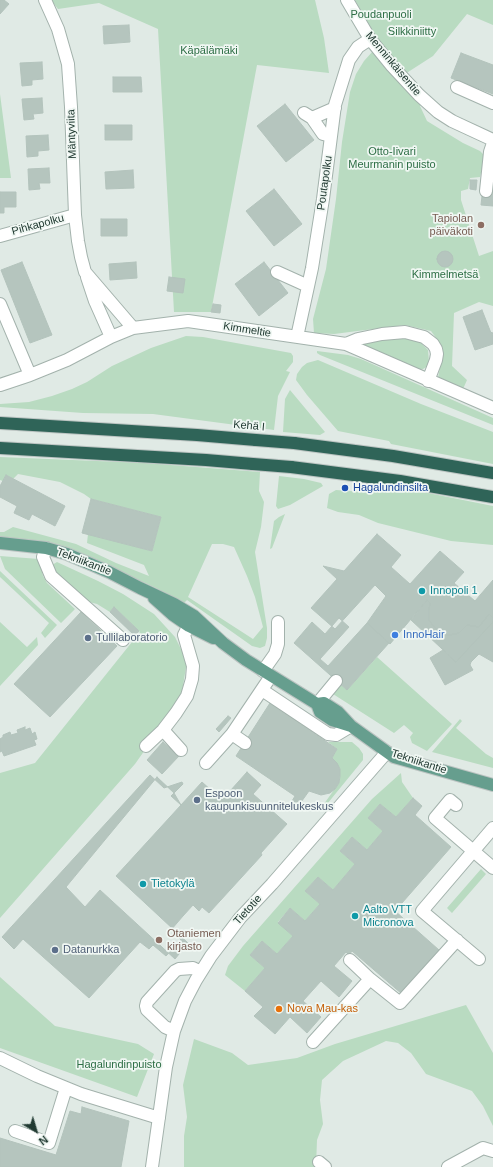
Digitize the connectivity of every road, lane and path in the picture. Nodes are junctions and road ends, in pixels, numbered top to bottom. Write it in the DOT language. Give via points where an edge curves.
graph roads {
  1 [pos="45,0"];
  2 [pos="347,0"];
  3 [pos="370,39"];
  4 [pos="457,87"];
  5 [pos="493,102"];
  6 [pos="335,108"];
  7 [pos="331,136"];
  8 [pos="493,141"];
  9 [pos="486,192"];
  10 [pos="75,215"];
  11 [pos="0,236"];
  12 [pos="86,272"];
  13 [pos="277,272"];
  14 [pos="308,286"];
  15 [pos="0,304"];
  16 [pos="133,328"];
  17 [pos="111,337"];
  18 [pos="296,338"];
  19 [pos="346,344"];
  20 [pos="30,375"];
  21 [pos="428,381"];
  22 [pos="0,385"];
  23 [pos="493,408"];
  24 [pos="0,423"];
  25 [pos="0,448"];
  26 [pos="493,473"];
  27 [pos="493,498"];
  28 [pos="0,543"];
  29 [pos="46,548"];
  30 [pos="191,621"];
  31 [pos="278,622"];
  32 [pos="123,640"];
  33 [pos="267,674"];
  34 [pos="336,681"];
  35 [pos="262,690"];
  36 [pos="317,704"];
  37 [pos="351,726"];
  38 [pos="163,730"];
  39 [pos="232,734"];
  40 [pos="244,743"];
  41 [pos="146,746"];
  42 [pos="181,750"];
  43 [pos="387,752"];
  44 [pos="206,763"];
  45 [pos="493,784"];
  46 [pos="456,805"];
  47 [pos="493,828"];
  48 [pos="473,851"];
  49 [pos="493,868"];
  50 [pos="457,940"];
  51 [pos="478,959"];
  52 [pos="350,960"];
  53 [pos="201,972"];
  54 [pos="370,979"];
  55 [pos="174,1031"];
  56 [pos="313,1042"];
  57 [pos="0,1058"];
  58 [pos="66,1088"];
  59 [pos="159,1118"];
  60 [pos="15,1131"];
  61 [pos="493,1151"];
  62 [pos="152,1167"];
  63 [pos="448,1167"];
  1 -- 10 [label="street, Mäntyviita" via="58,29 68,64"];
  2 -- 3 [label="street, Menninkäisentie"];
  3 -- 6 [label="street, Poutapolku" via="358,47 349,60"];
  3 -- 8 [label="street, Menninkäisentie" via="403,79 438,112 452,122"];
  4 -- 5 [label="street"];
  6 -- 7 [label="street, Poutapolku"];
  6 -- 7 [label="street" via="308,116 323,134"];
  7 -- 14 [label="street, Poutapolku"];
  8 -- 9 [label="street"];
  10 -- 11 [label="street, Pihkapolku"];
  10 -- 12 [label="street, Mäntyviita"];
  12 -- 16 [label="street, Mäntyviita"];
  12 -- 17 [label="street, Mäntyviita" via="91,292"];
  13 -- 14 [label="street"];
  14 -- 18 [label="street, Poutapolku"];
  15 -- 20 [label="street"];
  16 -- 17 [label="street, Kimmeltie"];
  16 -- 18 [label="street, Kimmeltie" via="188,321"];
  17 -- 20 [label="street, Kimmeltie" via="68,360"];
  18 -- 19 [label="street, Kimmeltie"];
  19 -- 21 [label="street, Kimmeltie"];
  19 -- 21 [label="street" via="382,334 405,332 424,337 434,344 437,354"];
  20 -- 22 [label="street, Kimmeltie"];
  21 -- 23 [label="street, Kimmeltie"];
  24 -- 26 [label="highway, Kehä I, bridge" via="294,443"];
  25 -- 27 [label="highway, bridge" via="291,467 400,481"];
  28 -- 29 [label="main road, Tekniikantie"];
  29 -- 30 [label="main road, Tekniikantie" via="85,561 174,604"];
  29 -- 32 [label="street" via="43,557 51,576"];
  30 -- 33 [label="main road, Tekniikantie"];
  30 -- 38 [label="street" via="184,635 192,659 192,679 187,696"];
  31 -- 33 [label="street" via="278,644"];
  33 -- 35 [label="street"];
  33 -- 36 [label="main road, Tekniikantie"];
  34 -- 36 [label="street"];
  35 -- 37 [label="street" via="328,734 336,735"];
  35 -- 39 [label="street"];
  36 -- 37 [label="main road, Tekniikantie" via="324,703 338,712"];
  37 -- 43 [label="main road, Tekniikantie"];
  38 -- 41 [label="street"];
  38 -- 42 [label="street"];
  39 -- 40 [label="street"];
  39 -- 44 [label="street"];
  43 -- 45 [label="main road, Tekniikantie" via="405,760"];
  43 -- 53 [label="street, Tietotie" via="240,918"];
  46 -- 48 [label="street" via="450,800 435,818"];
  47 -- 48 [label="street"];
  48 -- 49 [label="street"];
  48 -- 50 [label="street" via="422,911"];
  50 -- 51 [label="street"];
  50 -- 54 [label="street" via="400,1003"];
  52 -- 54 [label="street"];
  53 -- 55 [label="street, Tietotie" via="185,1001"];
  53 -- 55 [label="street" via="193,968 175,971 147,1002 147,1010 165,1027"];
  54 -- 56 [label="street"];
  55 -- 59 [label="street, Tietotie"];
  57 -- 58 [label="street"];
  58 -- 59 [label="street"];
  58 -- 60 [label="street" via="50,1143"];
  59 -- 62 [label="street, Tietotie"];
  61 -- 63 [label="street" via="483,1148"];
}
